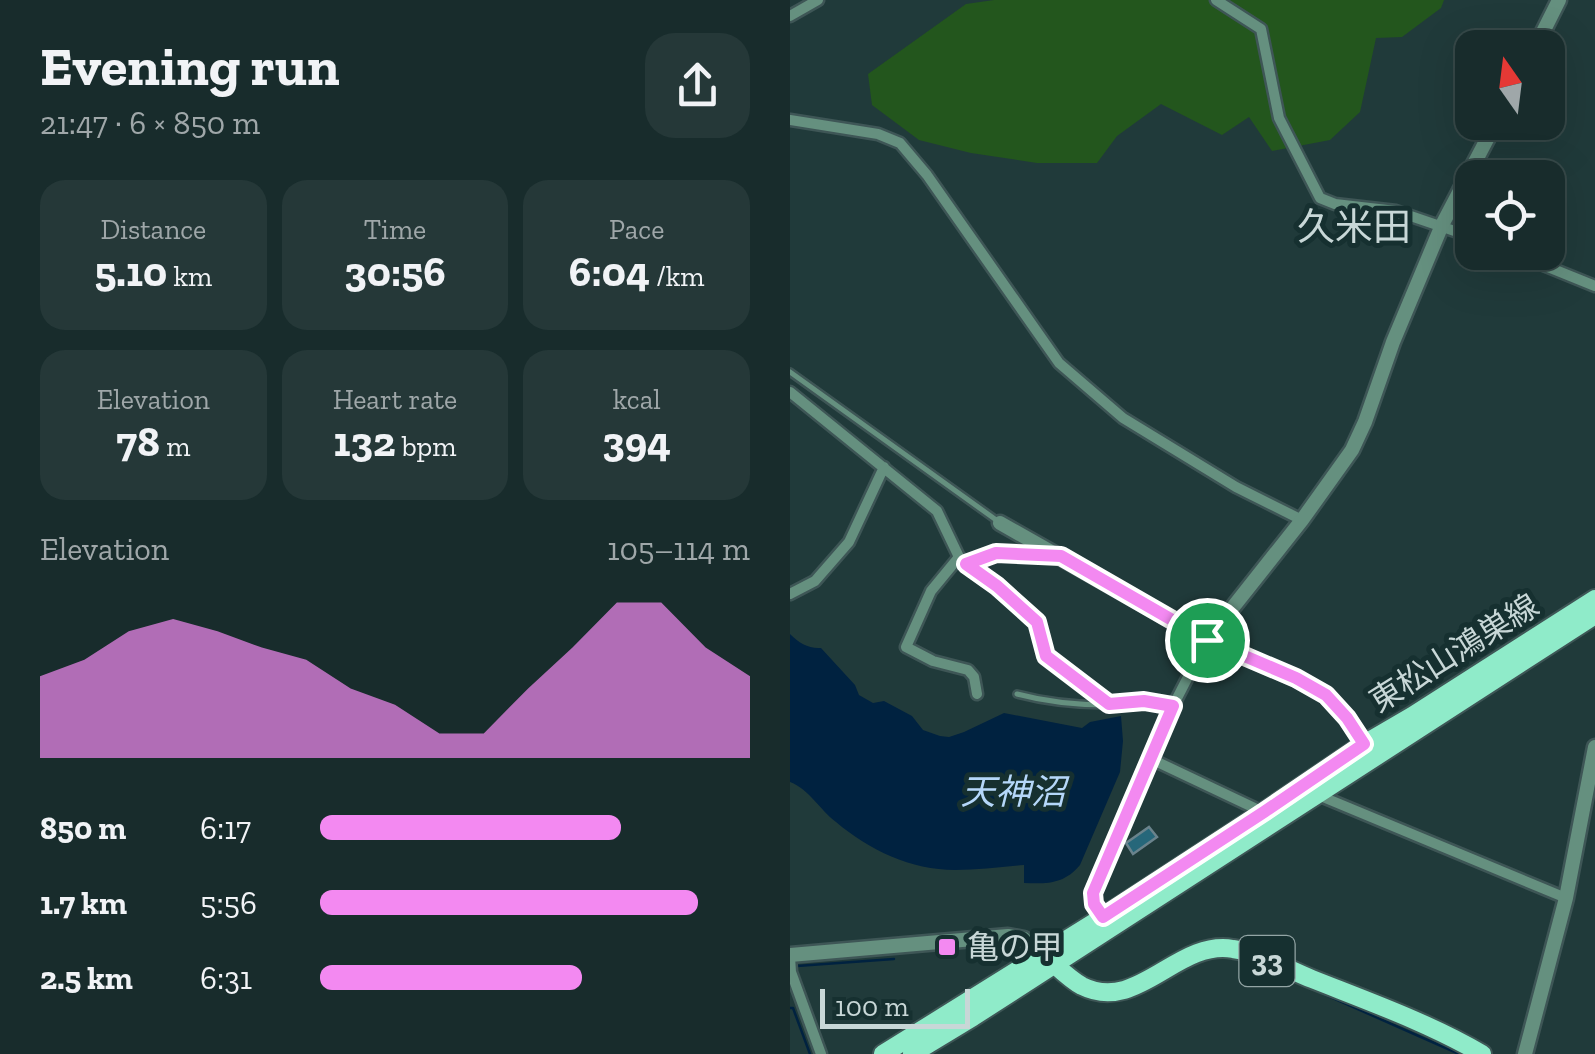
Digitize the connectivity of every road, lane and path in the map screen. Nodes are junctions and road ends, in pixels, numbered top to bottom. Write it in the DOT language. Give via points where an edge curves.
graph roads {
  1 [pos="818,0"];
  2 [pos="1216,0"];
  3 [pos="1560,0"];
  4 [pos="790,16"];
  5 [pos="1544,30"];
  6 [pos="790,120"];
  7 [pos="1487,140"];
  8 [pos="1442,225"];
  9 [pos="1455,230"];
  10 [pos="1555,270"];
  11 [pos="1595,286"];
  12 [pos="790,372"];
  13 [pos="790,392"];
  14 [pos="884,467"];
  15 [pos="1302,520"];
  16 [pos="1000,522"];
  17 [pos="1061,556"];
  18 [pos="963,560"];
  19 [pos="790,594"];
  20 [pos="1595,599"];
  21 [pos="1595,615"];
  22 [pos="1207,640"];
  23 [pos="976,694"];
  24 [pos="1017,694"];
  25 [pos="1109,704"];
  26 [pos="1173,706"];
  27 [pos="1595,747"];
  28 [pos="1368,751"];
  29 [pos="1151,759"];
  30 [pos="1315,794"];
  31 [pos="1264,812"];
  32 [pos="1566,898"];
  33 [pos="1103,917"];
  34 [pos="790,956"];
  35 [pos="1048,959"];
  36 [pos="820,1054"];
  37 [pos="883,1054"];
  38 [pos="912,1054"];
  39 [pos="1482,1054"];
  40 [pos="1525,1054"];
  1 -- 4 [label="street"];
  2 -- 8 [label="street" via="1261,29 1278,118 1320,198"];
  3 -- 5 [label="street"];
  6 -- 15 [label="street" via="900,143 1059,363 1123,418"];
  7 -- 8 [label="street"];
  8 -- 9 [label="street"];
  8 -- 15 [label="street" via="1365,422"];
  10 -- 11 [label="street"];
  12 -- 16 [label="lane"];
  13 -- 14 [label="street"];
  14 -- 18 [label="street" via="936,511"];
  14 -- 19 [label="street" via="850,542 815,581"];
  15 -- 22 [label="street"];
  16 -- 17 [label="street"];
  17 -- 18 [label="street" via="996,553"];
  17 -- 22 [label="street"];
  18 -- 23 [label="street" via="931,591 906,648 968,670"];
  18 -- 25 [label="street" via="1037,622 1046,656"];
  20 -- 28 [label="main road, 東松山鴻巣線"];
  21 -- 28 [label="main road, 東松山鴻巣線"];
  22 -- 26 [label="street"];
  22 -- 28 [label="street" via="1326,695"];
  24 -- 25 [label="lane"];
  25 -- 26 [label="street"];
  26 -- 29 [label="street"];
  27 -- 32 [label="street"];
  28 -- 30 [label="main road, 東松山鴻巣線"];
  28 -- 31 [label="main road, 東松山鴻巣線"];
  29 -- 31 [label="street"];
  29 -- 33 [label="street" via="1093,893"];
  30 -- 32 [label="street"];
  30 -- 35 [label="main road, 東松山鴻巣線"];
  31 -- 33 [label="main road, 東松山鴻巣線"];
  32 -- 40 [label="street"];
  33 -- 35 [label="main road, 東松山鴻巣線"];
  34 -- 35 [label="street" via="1008,936 1024,939"];
  34 -- 36 [label="street"];
  35 -- 37 [label="main road"];
  35 -- 38 [label="main road"];
  35 -- 39 [label="main road, 33" via="1082,986 1105,992 1128,990 1202,950 1232,948"];
}
